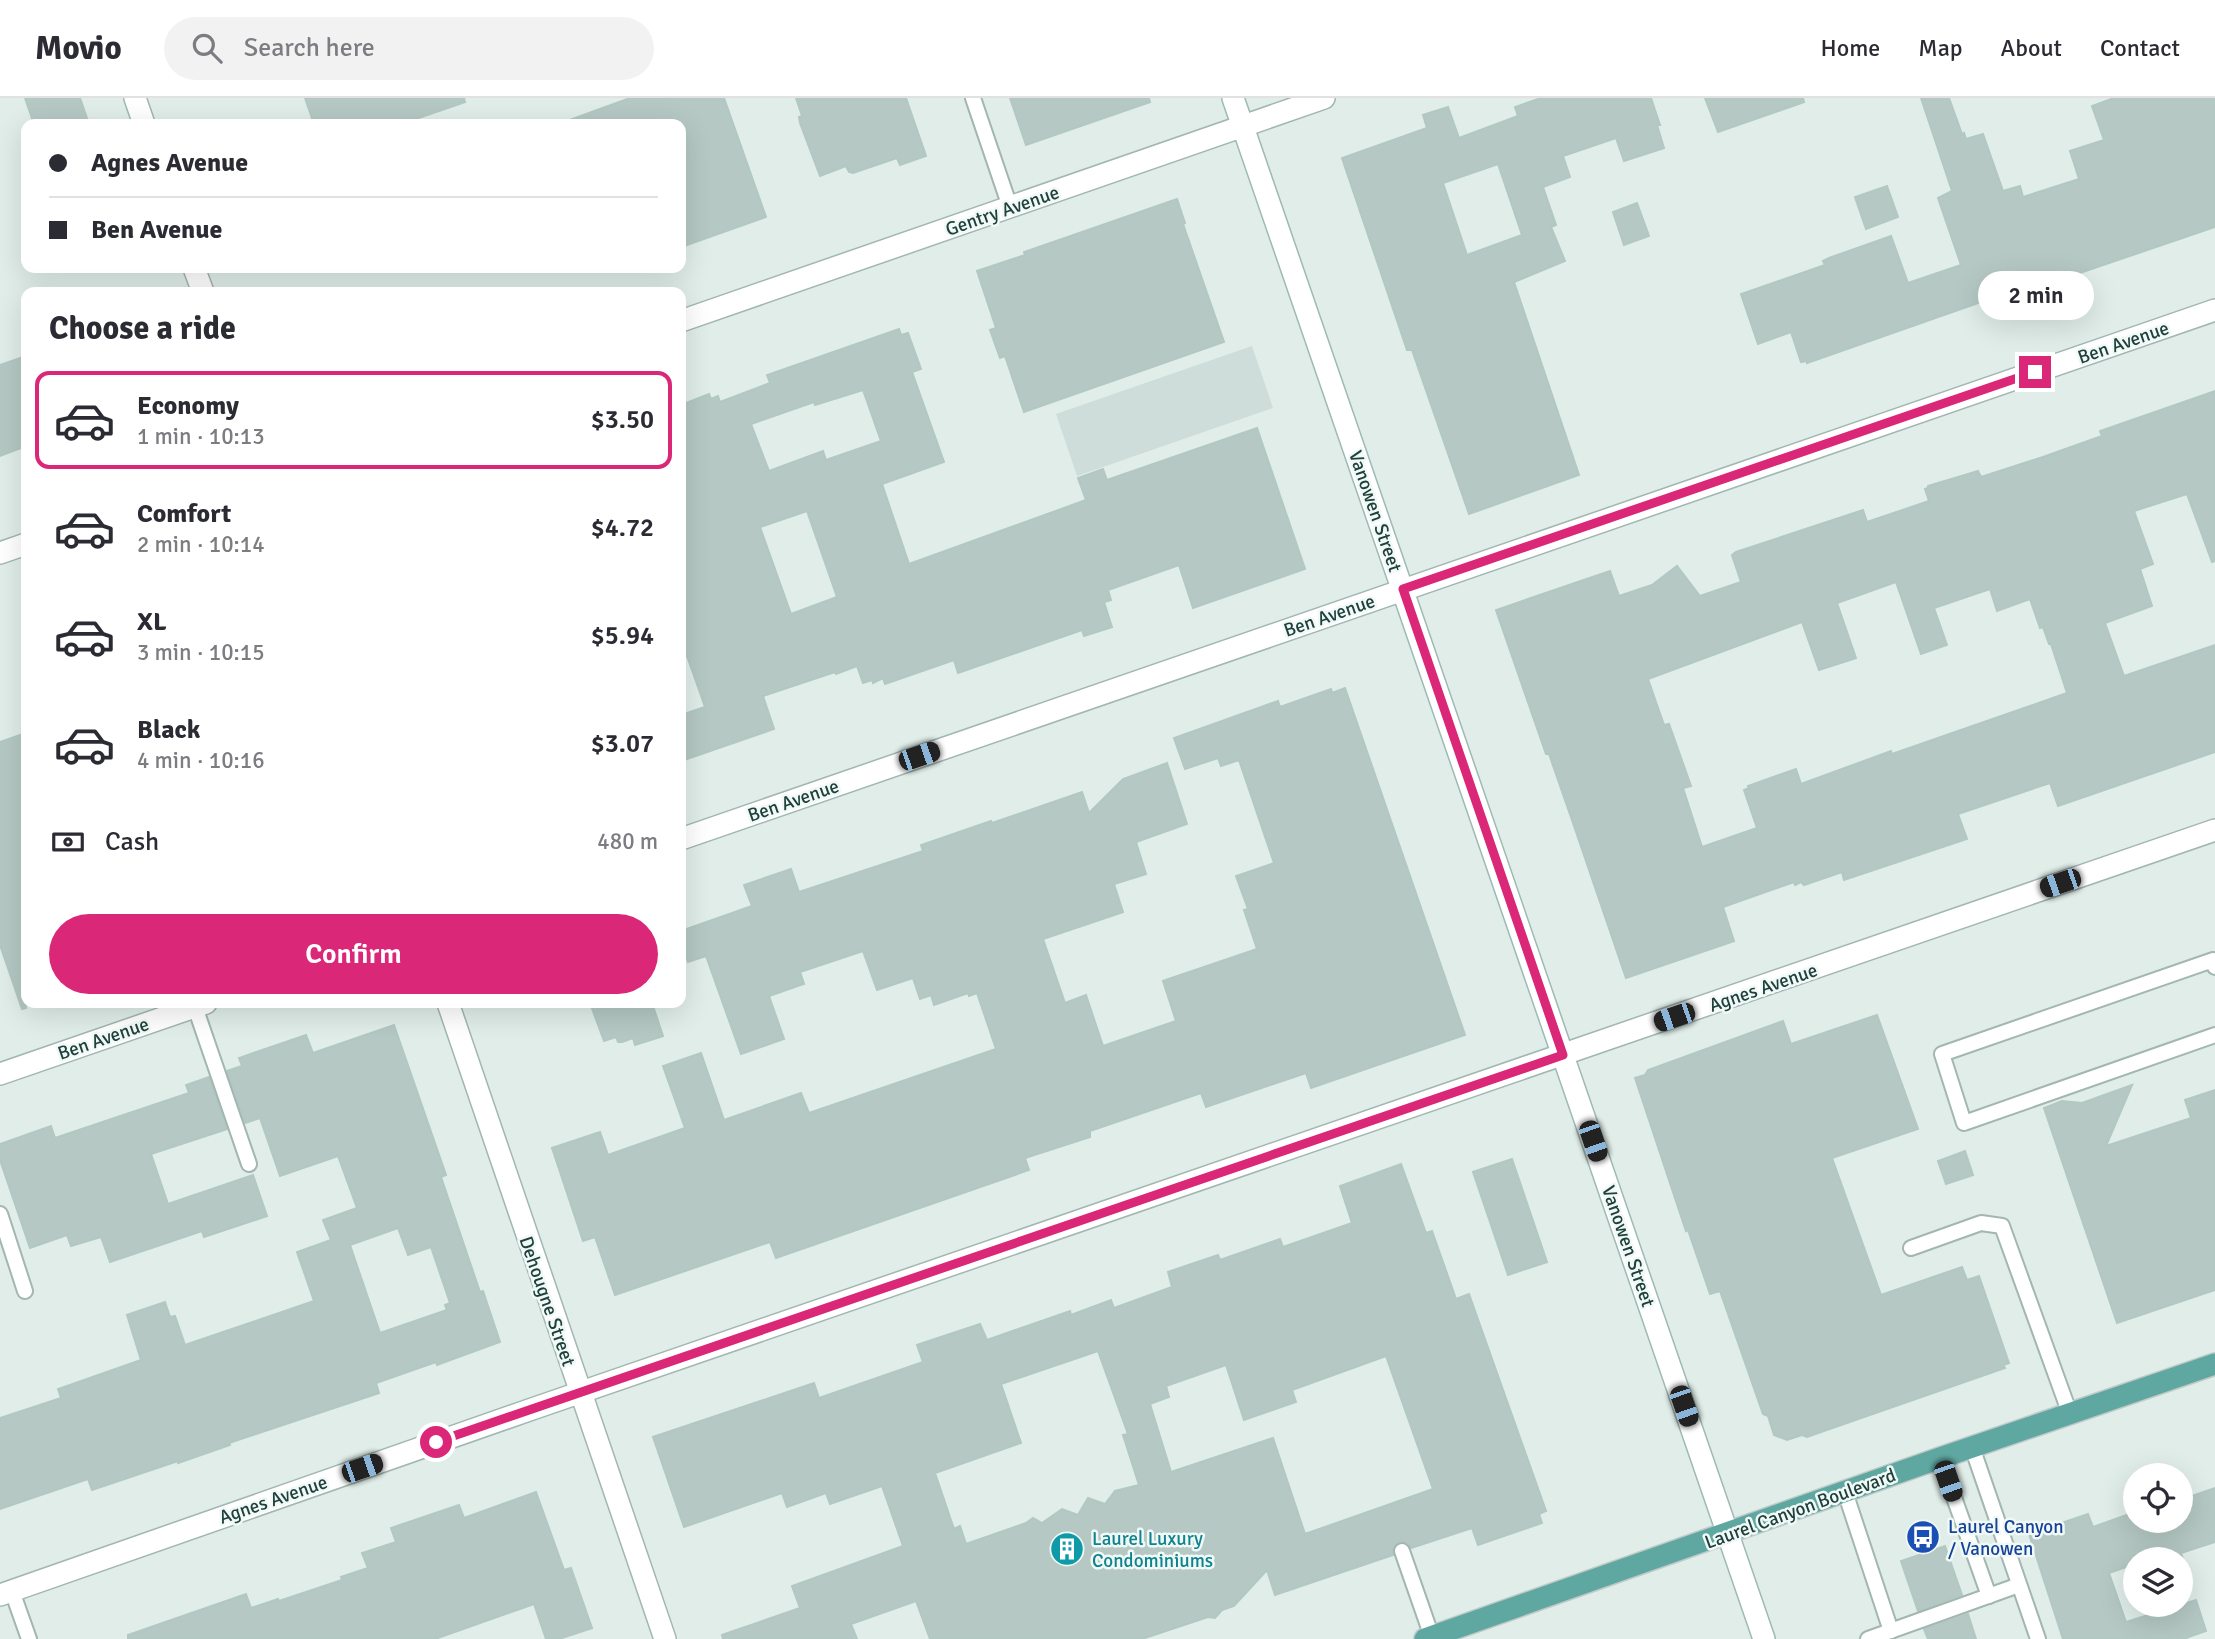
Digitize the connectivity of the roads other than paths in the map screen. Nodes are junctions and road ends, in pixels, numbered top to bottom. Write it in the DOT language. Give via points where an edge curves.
graph roads {
  1 [pos="135,98"];
  2 [pos="973,98"];
  3 [pos="1233,98"];
  4 [pos="1324,98"];
  5 [pos="142,119"];
  6 [pos="1243,126"];
  7 [pos="1010,207"];
  8 [pos="2215,310"];
  9 [pos="686,319"];
  10 [pos="21,546"];
  11 [pos="0,553"];
  12 [pos="1403,589"];
  13 [pos="2215,830"];
  14 [pos="686,837"];
  15 [pos="2215,967"];
  16 [pos="192,1008"];
  17 [pos="202,1008"];
  18 [pos="450,1008"];
  19 [pos="2215,1035"];
  20 [pos="1563,1055"];
  21 [pos="0,1074"];
  22 [pos="249,1164"];
  23 [pos="0,1214"];
  24 [pos="1911,1248"];
  25 [pos="26,1291"];
  26 [pos="2215,1364"];
  27 [pos="580,1394"];
  28 [pos="2070,1414"];
  29 [pos="1972,1447"];
  30 [pos="1940,1458"];
  31 [pos="1845,1492"];
  32 [pos="1728,1533"];
  33 [pos="1402,1551"];
  34 [pos="2020,1585"];
  35 [pos="6,1593"];
  36 [pos="1989,1596"];
  37 [pos="1891,1631"];
  38 [pos="1429,1638"];
  39 [pos="29,1639"];
  40 [pos="665,1639"];
  41 [pos="1764,1639"];
  42 [pos="1868,1639"];
  43 [pos="2038,1639"];
  1 -- 5 [label="street"];
  2 -- 7 [label="lane"];
  3 -- 6 [label="street, Vanowen Street"];
  4 -- 6 [label="street, Gentry Avenue"];
  6 -- 7 [label="street, Gentry Avenue"];
  6 -- 12 [label="street, Vanowen Street"];
  7 -- 9 [label="street, Gentry Avenue"];
  8 -- 12 [label="street, Ben Avenue"];
  10 -- 11 [label="street"];
  12 -- 14 [label="street, Ben Avenue"];
  12 -- 20 [label="street, Vanowen Street"];
  13 -- 20 [label="street, Agnes Avenue"];
  15 -- 19 [label="lane" via="2213,960 1942,1054 1964,1123"];
  16 -- 21 [label="street, Ben Avenue"];
  17 -- 22 [label="lane"];
  18 -- 27 [label="street, Dehougne Street"];
  20 -- 27 [label="street, Agnes Avenue"];
  20 -- 32 [label="street, Vanowen Street"];
  23 -- 25 [label="lane"];
  24 -- 28 [label="lane" via="1981,1223 2002,1226"];
  26 -- 28 [label="main road, Laurel Canyon Boulevard"];
  27 -- 35 [label="street, Agnes Avenue"];
  27 -- 40 [label="street, Dehougne Street"];
  28 -- 29 [label="main road, Laurel Canyon Boulevard"];
  29 -- 30 [label="main road, Laurel Canyon Boulevard"];
  29 -- 34 [label="lane"];
  30 -- 31 [label="main road, Laurel Canyon Boulevard"];
  30 -- 36 [label="lane"];
  31 -- 32 [label="main road, Laurel Canyon Boulevard"];
  31 -- 37 [label="lane"];
  32 -- 38 [label="main road, Laurel Canyon Boulevard"];
  32 -- 41 [label="street, Vanowen Street"];
  33 -- 38 [label="lane"];
  34 -- 36 [label="lane"];
  34 -- 43 [label="lane"];
  35 -- 39 [label="lane"];
  36 -- 37 [label="lane"];
  37 -- 42 [label="lane"];
}
